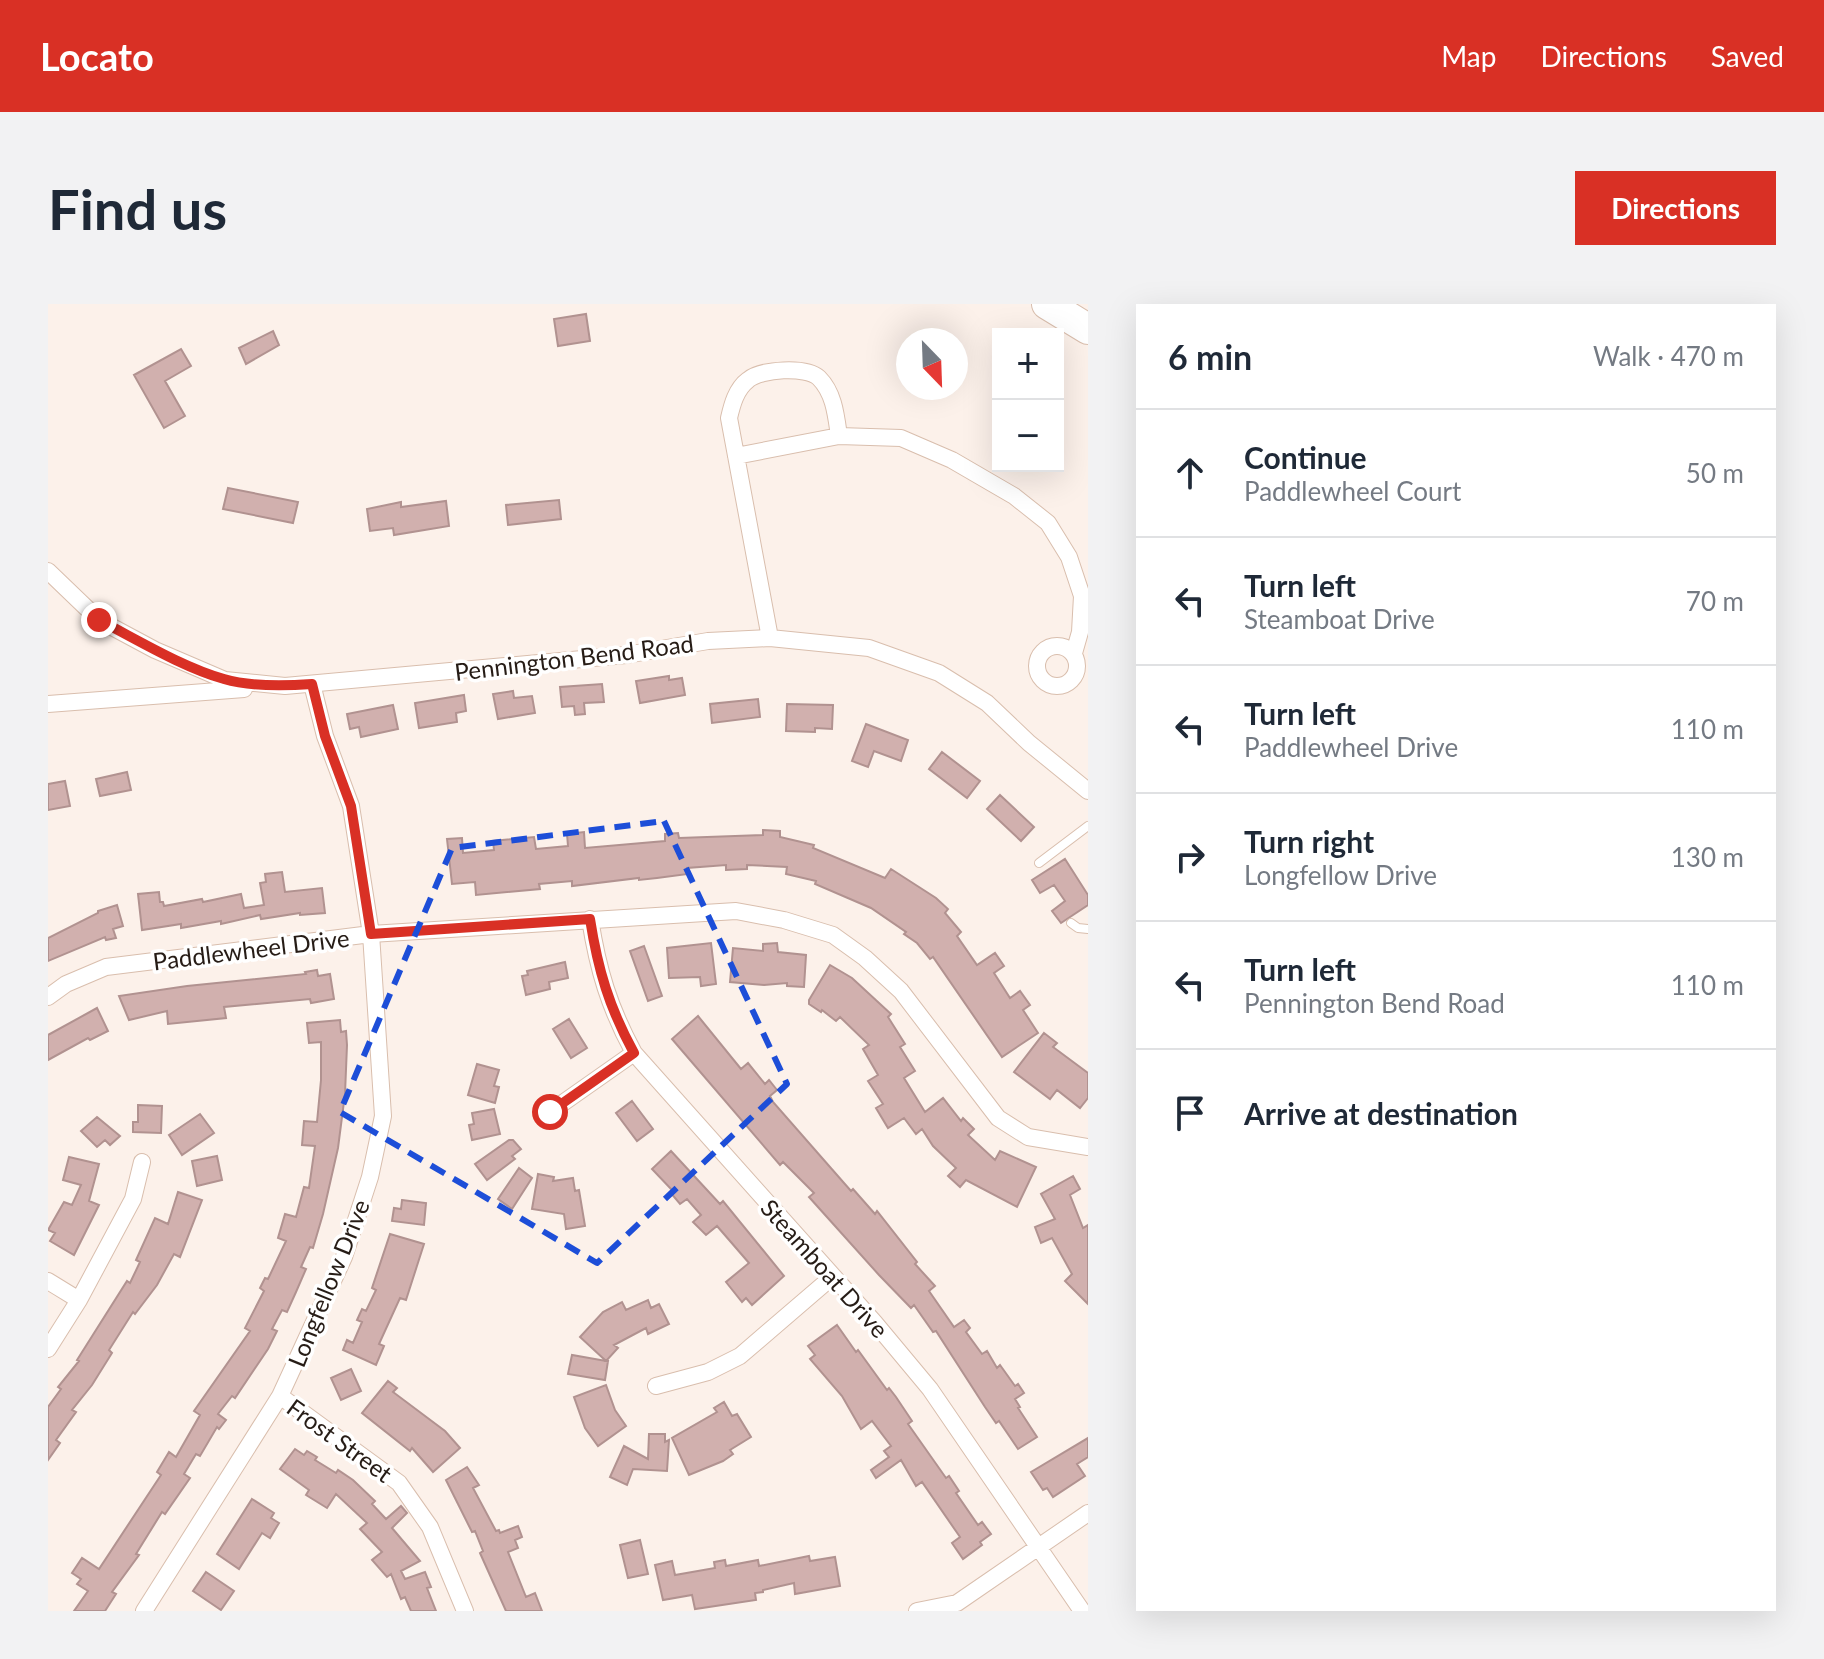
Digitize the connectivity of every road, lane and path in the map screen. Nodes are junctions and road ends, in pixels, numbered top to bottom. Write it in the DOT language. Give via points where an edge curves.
graph roads {
  1 [pos="1047,304"];
  2 [pos="1088,329"];
  3 [pos="839,436"];
  4 [pos="736,456"];
  5 [pos="48,571"];
  6 [pos="770,638"];
  7 [pos="1074,653"];
  8 [pos="312,684"];
  9 [pos="285,686"];
  10 [pos="48,704"];
  11 [pos="1086,792"];
  12 [pos="1088,826"];
  13 [pos="1039,863"];
  14 [pos="590,919"];
  15 [pos="1071,923"];
  16 [pos="1088,929"];
  17 [pos="371,934"];
  18 [pos="48,997"];
  19 [pos="634,1053"];
  20 [pos="550,1112"];
  21 [pos="1088,1147"];
  22 [pos="142,1162"];
  23 [pos="832,1277"];
  24 [pos="48,1281"];
  25 [pos="79,1300"];
  26 [pos="48,1349"];
  27 [pos="656,1386"];
  28 [pos="280,1396"];
  29 [pos="1088,1513"];
  30 [pos="1040,1547"];
  31 [pos="144,1611"];
  32 [pos="465,1611"];
  33 [pos="917,1611"];
  34 [pos="1082,1611"];
  1 -- 2 [label="highway"];
  3 -- 4 [label="street"];
  3 -- 4 [label="street" via="829,390 816,375 791,368 749,379 734,399 729,418"];
  3 -- 7 [label="street" via="901,438 952,460 1048,523 1069,557 1082,596"];
  4 -- 6 [label="street"];
  5 -- 9 [label="street, Pennington Bend Road" via="99,620 155,650 225,680"];
  6 -- 8 [label="street, Pennington Bend Road"];
  6 -- 11 [label="street, Pennington Bend Road" via="869,648 939,673 987,703"];
  8 -- 9 [label="street, Pennington Bend Road"];
  8 -- 17 [label="street, Longfellow Drive" via="351,806"];
  9 -- 10 [label="street"];
  12 -- 13 [label="lane"];
  14 -- 17 [label="street, Paddlewheel Drive"];
  14 -- 19 [label="street, Steamboat Drive" via="613,1015"];
  14 -- 21 [label="street, Paddlewheel Drive" via="736,911 833,935 901,991 998,1118 1028,1137"];
  15 -- 16 [label="lane"];
  17 -- 18 [label="street, Paddlewheel Drive" via="106,967"];
  17 -- 28 [label="street, Longfellow Drive" via="383,1116 344,1257"];
  19 -- 20 [label="street"];
  19 -- 23 [label="street, Steamboat Drive"];
  22 -- 25 [label="street" via="133,1199"];
  23 -- 27 [label="street" via="740,1356 708,1372"];
  23 -- 30 [label="street, Steamboat Drive" via="930,1389"];
  24 -- 25 [label="street"];
  25 -- 26 [label="street"];
  28 -- 31 [label="street, Longfellow Drive"];
  28 -- 32 [label="street, Frost Street" via="399,1483 430,1527"];
  29 -- 30 [label="street"];
  30 -- 33 [label="street" via="957,1603"];
  30 -- 34 [label="street, Steamboat Drive"];
}
